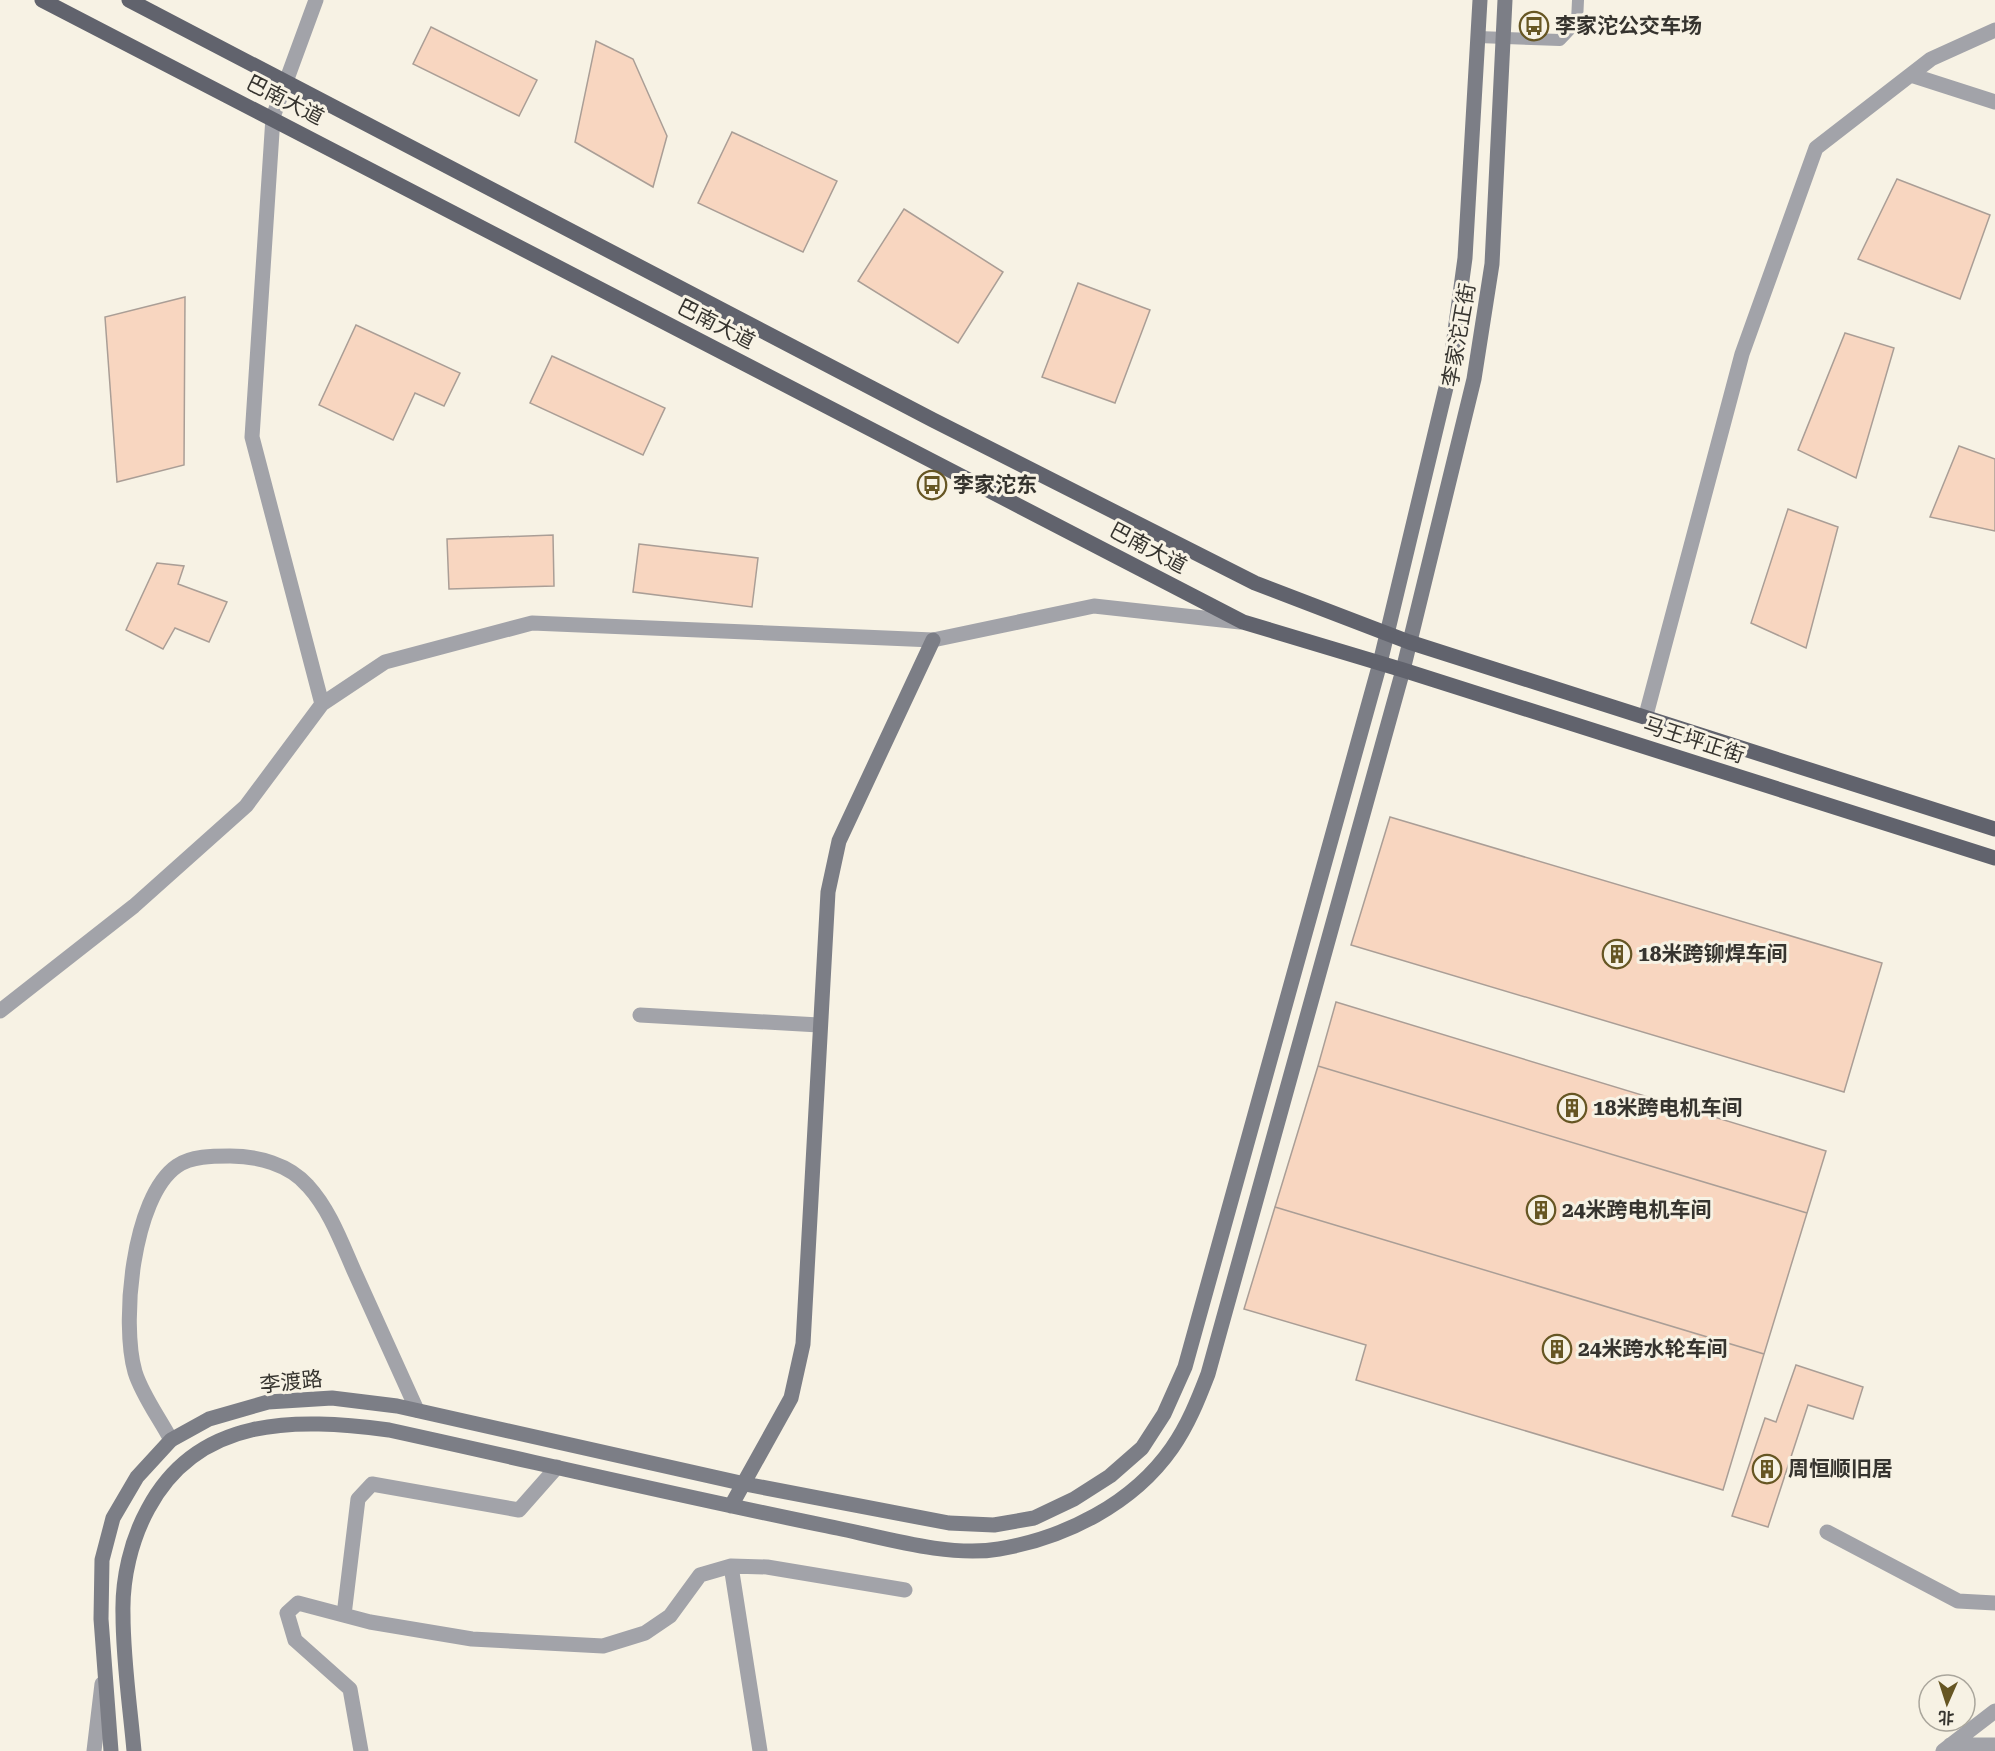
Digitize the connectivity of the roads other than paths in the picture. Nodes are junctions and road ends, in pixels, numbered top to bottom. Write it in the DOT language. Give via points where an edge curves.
graph roads {
  1 [pos="42,0"];
  2 [pos="129,0"];
  3 [pos="315,0"];
  4 [pos="1480,0"];
  5 [pos="1504,0"];
  6 [pos="1578,0"];
  7 [pos="1995,30"];
  8 [pos="1478,37"];
  9 [pos="1503,37"];
  10 [pos="1911,75"];
  11 [pos="286,80"];
  12 [pos="1995,102"];
  13 [pos="273,117"];
  14 [pos="1243,622"];
  15 [pos="1387,634"];
  16 [pos="933,640"];
  17 [pos="1409,642"];
  18 [pos="1380,663"];
  19 [pos="1403,670"];
  20 [pos="322,704"];
  21 [pos="1646,715"];
  22 [pos="1995,829"];
  23 [pos="1995,858"];
  24 [pos="0,1011"];
  25 [pos="640,1015"];
  26 [pos="819,1025"];
  27 [pos="417,1410"];
  28 [pos="171,1440"];
  29 [pos="557,1467"];
  30 [pos="745,1484"];
  31 [pos="731,1506"];
  32 [pos="1827,1532"];
  33 [pos="731,1566"];
  34 [pos="905,1590"];
  35 [pos="1995,1603"];
  36 [pos="344,1615"];
  37 [pos="105,1666"];
  38 [pos="1995,1711"];
  39 [pos="1995,1745"];
  40 [pos="1947,1748"];
  41 [pos="94,1751"];
  42 [pos="111,1751"];
  43 [pos="134,1751"];
  44 [pos="361,1751"];
  45 [pos="760,1751"];
  1 -- 13 [label="main road, 巴南大道"];
  2 -- 11 [label="main road, 巴南大道"];
  3 -- 11 [label="street"];
  4 -- 8 [label="main road, 李家沱正街"];
  5 -- 9 [label="main road, 李家沱正街"];
  6 -- 9 [label="lane" via="1577,22 1560,40"];
  7 -- 10 [label="street" via="1931,59"];
  8 -- 9 [label="lane"];
  8 -- 15 [label="main road, 李家沱正街" via="1459,317 1449,375"];
  9 -- 17 [label="main road, 李家沱正街" via="1492,264 1485,320"];
  10 -- 12 [label="street"];
  10 -- 21 [label="street" via="1816,148 1742,354"];
  11 -- 13 [label="street"];
  11 -- 15 [label="main road, 巴南大道" via="933,420 1255,583"];
  13 -- 14 [label="main road, 巴南大道"];
  13 -- 20 [label="street" via="252,437"];
  14 -- 16 [label="street" via="1094,606"];
  14 -- 18 [label="main road, 巴南大道"];
  15 -- 17 [label="main road, 马王坪正街"];
  15 -- 18 [label="main road, 李家沱正街"];
  16 -- 20 [label="street" via="532,623 385,662"];
  16 -- 26 [label="main road" via="839,841 828,892"];
  17 -- 19 [label="main road, 李家沱正街"];
  17 -- 21 [label="main road, 马王坪正街"];
  18 -- 19 [label="main road, 马王坪正街"];
  18 -- 30 [label="main road, 李家沱正街" via="1185,1367 1164,1414 1142,1448 1110,1476 1074,1499 1034,1518 994,1525 950,1523"];
  19 -- 23 [label="main road, 马王坪正街"];
  19 -- 31 [label="main road, 李家沱正街" via="1208,1374 1191,1416 1172,1448 1146,1478 1113,1505 1036,1541 996,1550 944,1549"];
  20 -- 24 [label="street" via="246,806 134,906"];
  21 -- 22 [label="main road, 马王坪正街"];
  25 -- 26 [label="street"];
  26 -- 30 [label="main road" via="803,1344 791,1398"];
  27 -- 28 [label="main road, 李渡路" via="332,1398 268,1402 209,1419"];
  27 -- 28 [label="street" via="329,1215 307,1185 282,1166 244,1156 208,1156 177,1166 160,1186 144,1219 135,1258 128,1334 135,1374"];
  27 -- 30 [label="main road, 李渡路"];
  28 -- 37 [label="main road, 李渡路" via="137,1477 113,1518 102,1560"];
  29 -- 31 [label="main road, 李渡路"];
  29 -- 36 [label="street" via="519,1510 372,1484 358,1499"];
  29 -- 43 [label="main road, 李渡路" via="389,1430 333,1423 273,1426 225,1438 187,1457 159,1489 137,1529 127,1570 123,1614"];
  30 -- 31 [label="main road"];
  32 -- 35 [label="street" via="1958,1601"];
  33 -- 34 [label="street" via="767,1567"];
  33 -- 36 [label="street" via="700,1575 670,1616 645,1633 603,1646 472,1639"];
  33 -- 45 [label="street"];
  36 -- 44 [label="street" via="298,1603 287,1613 295,1640 350,1689"];
  37 -- 41 [label="street"];
  37 -- 42 [label="main road, 李渡路"];
  38 -- 40 [label="street"];
  39 -- 40 [label="street"];
}
